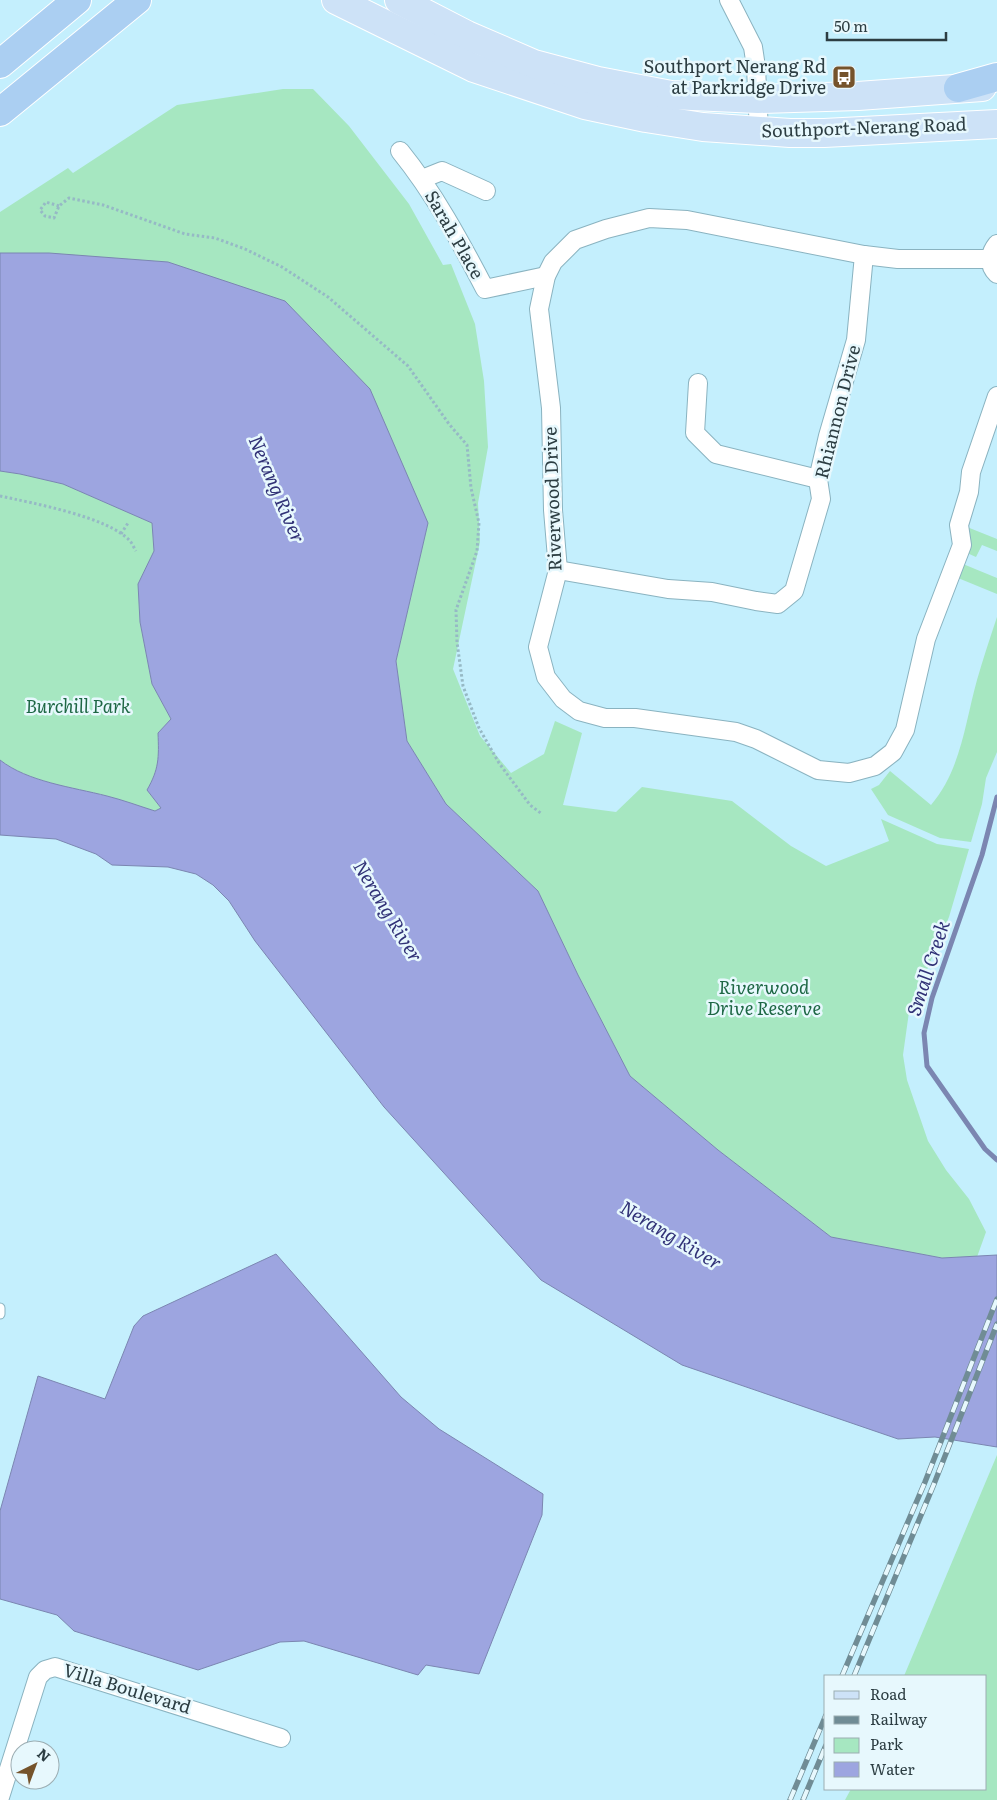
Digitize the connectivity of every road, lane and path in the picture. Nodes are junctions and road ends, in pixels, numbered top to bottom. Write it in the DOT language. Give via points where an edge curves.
graph roads {
  1 [pos="78,0"];
  2 [pos="137,0"];
  3 [pos="336,0"];
  4 [pos="399,0"];
  5 [pos="729,0"];
  6 [pos="0,64"];
  7 [pos="997,78"];
  8 [pos="997,86"];
  9 [pos="958,88"];
  10 [pos="758,99"];
  11 [pos="0,112"];
  12 [pos="997,124"];
  13 [pos="759,132"];
  14 [pos="400,151"];
  15 [pos="422,179"];
  16 [pos="486,191"];
  17 [pos="59,206"];
  18 [pos="864,255"];
  19 [pos="995,259"];
  20 [pos="546,276"];
  21 [pos="698,383"];
  22 [pos="997,396"];
  23 [pos="818,479"];
  24 [pos="0,496"];
  25 [pos="128,523"];
  26 [pos="121,534"];
  27 [pos="136,551"];
  28 [pos="558,570"];
  29 [pos="542,814"];
  30 [pos="0,1308"];
  31 [pos="0,1314"];
  32 [pos="281,1738"];
  33 [pos="0,1797"];
  1 -- 6 [label="highway"];
  2 -- 11 [label="highway"];
  3 -- 13 [label="main road, Southport-Nerang Road" via="474,68 568,100 646,118"];
  4 -- 10 [label="main road, Southport-Nerang Road" via="534,64 671,95"];
  5 -- 10 [label="street" via="753,47"];
  7 -- 9 [label="highway"];
  8 -- 9 [label="main road, Southport-Nerang Road"];
  9 -- 10 [label="main road, Southport-Nerang Road"];
  10 -- 13 [label="street"];
  12 -- 13 [label="main road, Southport-Nerang Road" via="824,133"];
  14 -- 15 [label="street, Sarah Place"];
  15 -- 16 [label="street, Sarah Place" via="442,171"];
  15 -- 20 [label="street, Sarah Place" via="485,289"];
  17 -- 17 [label="path" via="54,218 45,216 40,210 46,202"];
  17 -- 29 [label="path" via="70,198 245,249 328,297 408,366 467,445 471,488 479,523 477,552 456,610 463,686 499,763 530,804"];
  18 -- 19 [label="street, Riverwood Drive" via="898,259"];
  18 -- 20 [label="street, Riverwood Drive" via="687,220 649,218 576,240 552,262"];
  18 -- 23 [label="street, Rhiannon Drive" via="856,340"];
  20 -- 28 [label="street, Riverwood Drive" via="540,309 551,408"];
  21 -- 23 [label="street" via="696,433 716,454"];
  22 -- 28 [label="street, Riverwood Drive" via="971,472 959,525 962,545 926,639 905,730 892,752 875,766 848,773 818,770 736,732 635,718 605,718 579,711 563,699 546,677 538,647"];
  23 -- 28 [label="street, Rhiannon Drive" via="822,499 794,591 778,604"];
  24 -- 26 [label="path" via="76,514"];
  25 -- 26 [label="path"];
  26 -- 27 [label="path" via="131,541"];
  30 -- 31 [label="lane"];
  32 -- 33 [label="street, Villa Boulevard" via="55,1667 38,1677"];
}
